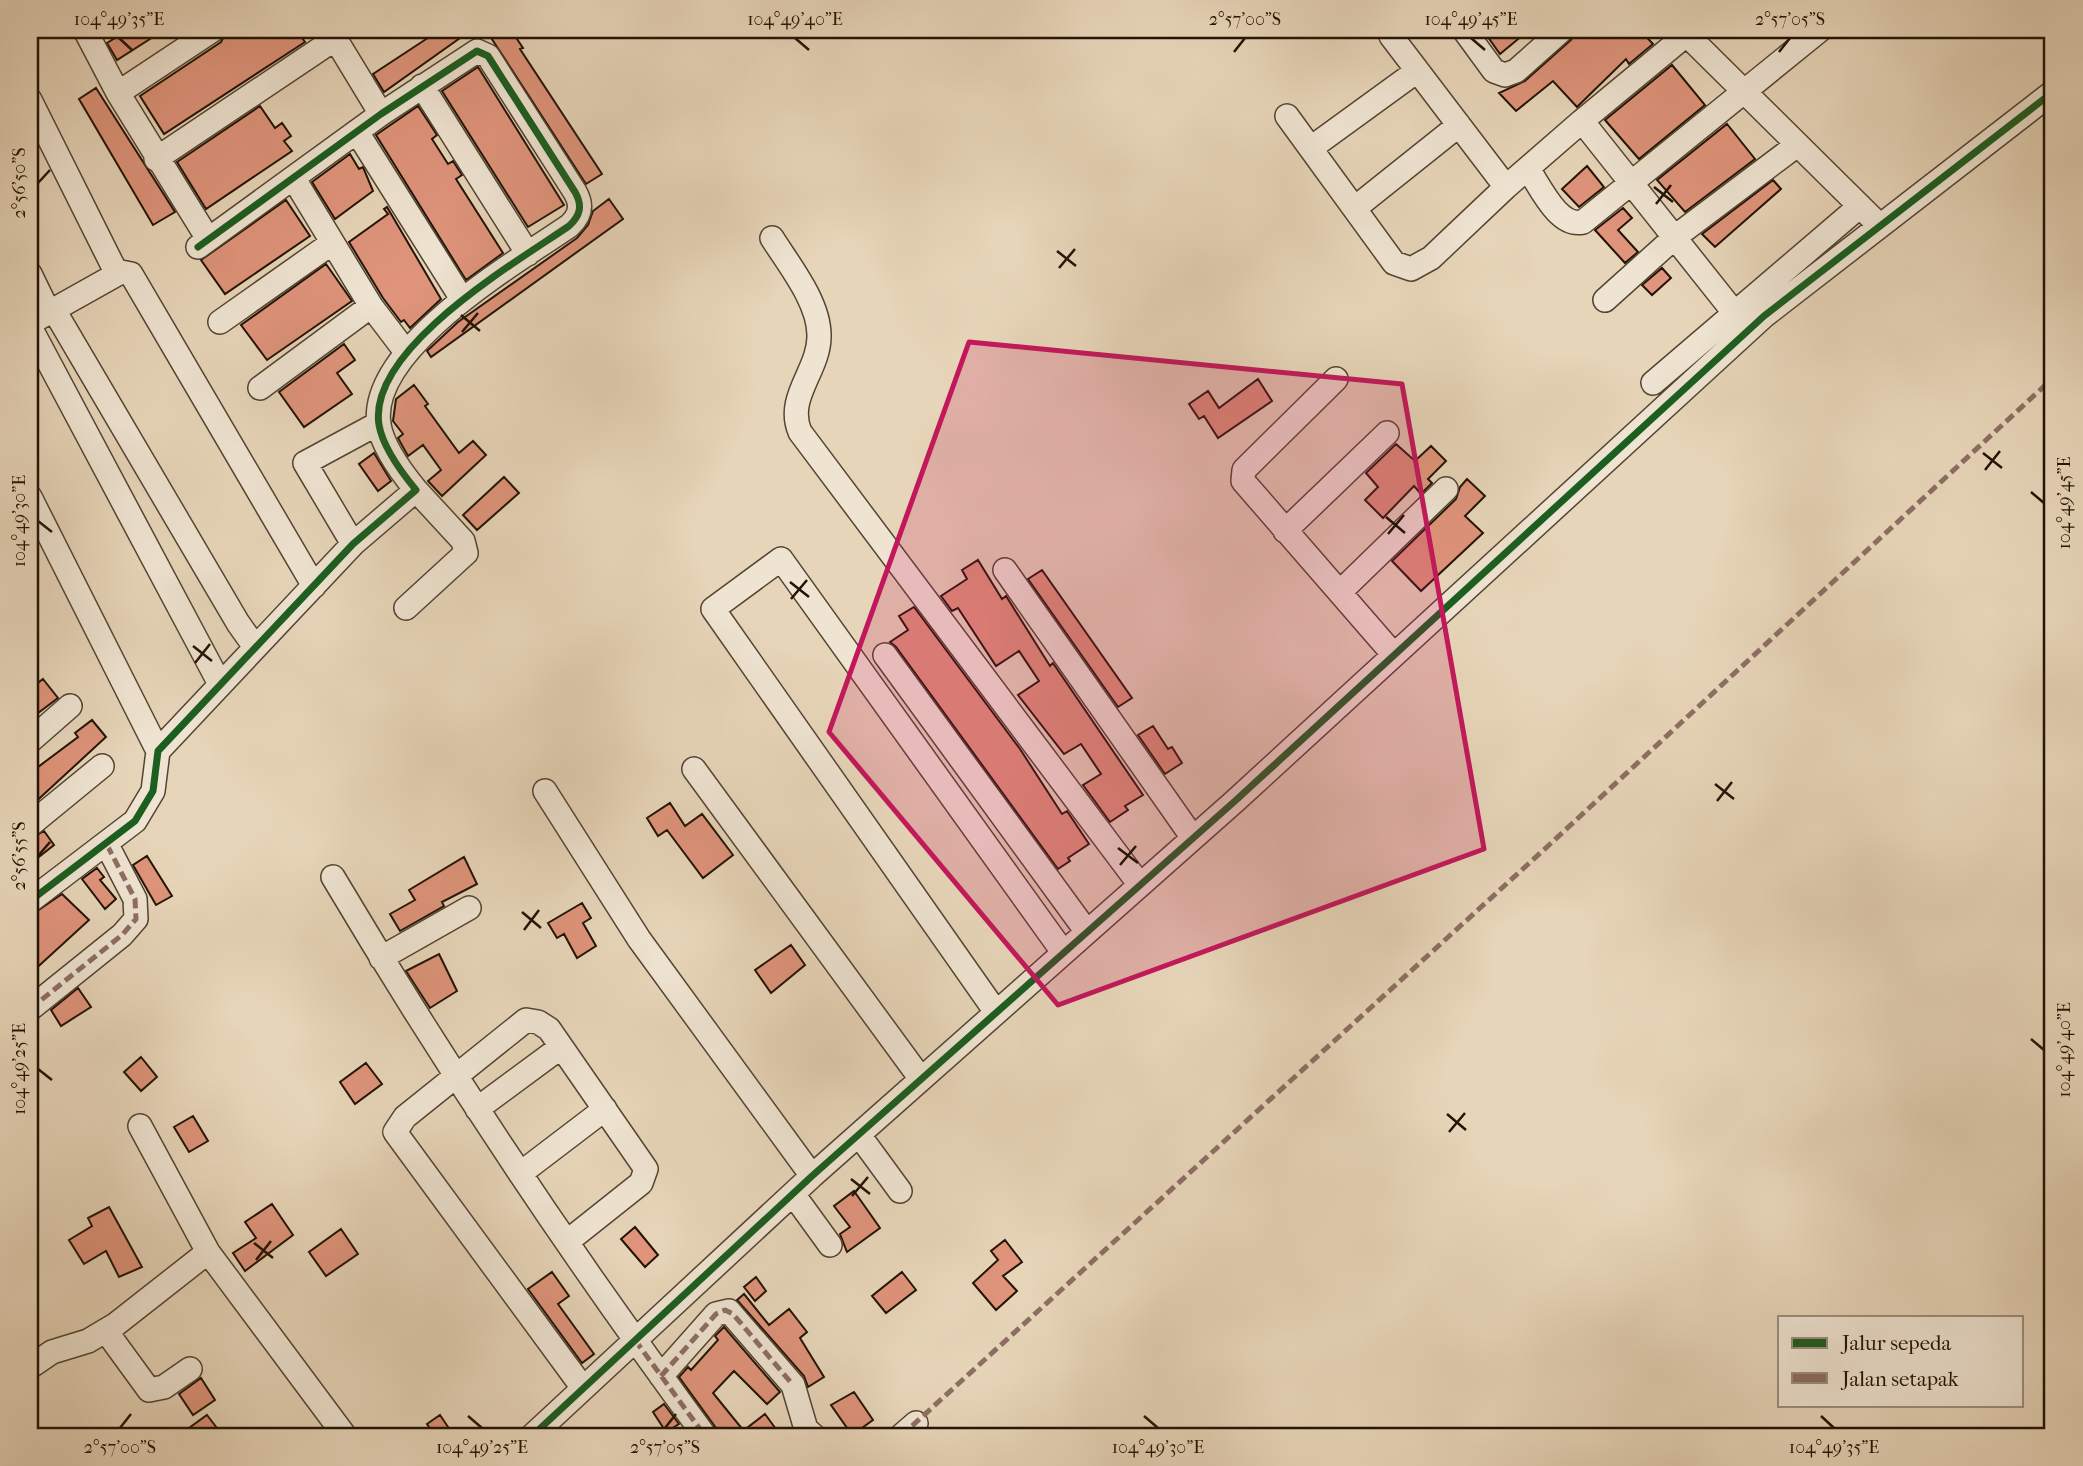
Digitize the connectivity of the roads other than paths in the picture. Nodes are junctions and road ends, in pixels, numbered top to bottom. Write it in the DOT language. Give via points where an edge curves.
graph roads {
  1 [pos="85,30"];
  2 [pos="214,30"];
  3 [pos="1464,30"];
  4 [pos="1562,30"];
  5 [pos="1820,30"];
  6 [pos="1687,31"];
  7 [pos="332,34"];
  8 [pos="1391,36"];
  9 [pos="1418,71"];
  10 [pos="422,86"];
  11 [pos="1743,90"];
  12 [pos="2053,92"];
  13 [pos="118,93"];
  14 [pos="30,100"];
  15 [pos="381,114"];
  16 [pos="1287,116"];
  17 [pos="1582,121"];
  18 [pos="1459,125"];
  19 [pos="357,132"];
  20 [pos="1797,145"];
  21 [pos="1311,148"];
  22 [pos="156,159"];
  23 [pos="1528,169"];
  24 [pos="294,179"];
  25 [pos="1631,183"];
  26 [pos="1506,187"];
  27 [pos="1860,206"];
  28 [pos="1355,208"];
  29 [pos="1880,226"];
  30 [pos="1675,237"];
  31 [pos="772,238"];
  32 [pos="332,243"];
  33 [pos="528,254"];
  34 [pos="30,274"];
  35 [pos="117,274"];
  36 [pos="462,299"];
  37 [pos="1605,300"];
  38 [pos="371,306"];
  39 [pos="1734,311"];
  40 [pos="41,318"];
  41 [pos="220,321"];
  42 [pos="1748,330"];
  43 [pos="406,352"];
  44 [pos="1336,379"];
  45 [pos="1653,383"];
  46 [pos="260,388"];
  47 [pos="379,423"];
  48 [pos="1387,433"];
  49 [pos="1446,489"];
  50 [pos="416,490"];
  51 [pos="30,497"];
  52 [pos="1286,531"];
  53 [pos="353,544"];
  54 [pos="1005,570"];
  55 [pos="314,586"];
  56 [pos="1339,592"];
  57 [pos="406,608"];
  58 [pos="256,647"];
  59 [pos="885,655"];
  60 [pos="1394,655"];
  61 [pos="220,684"];
  62 [pos="70,706"];
  63 [pos="30,741"];
  64 [pos="158,751"];
  65 [pos="102,766"];
  66 [pos="694,769"];
  67 [pos="544,791"];
  68 [pos="30,825"];
  69 [pos="1193,838"];
  70 [pos="106,843"];
  71 [pos="333,877"];
  72 [pos="1140,885"];
  73 [pos="32,893"];
  74 [pos="468,908"];
  75 [pos="1087,932"];
  76 [pos="1063,952"];
  77 [pos="381,958"];
  78 [pos="30,1009"];
  79 [pos="996,1013"];
  80 [pos="561,1047"];
  81 [pos="456,1078"];
  82 [pos="921,1079"];
  83 [pos="477,1109"];
  84 [pos="605,1109"];
  85 [pos="140,1126"];
  86 [pos="862,1139"];
  87 [pos="521,1172"];
  88 [pos="812,1176"];
  89 [pos="894,1183"];
  90 [pos="798,1199"];
  91 [pos="827,1240"];
  92 [pos="568,1241"];
  93 [pos="208,1252"];
  94 [pos="106,1331"];
  95 [pos="648,1358"];
  96 [pos="30,1367"];
  97 [pos="190,1369"];
  98 [pos="583,1388"];
  99 [pos="537,1435"];
  100 [pos="345,1436"];
  101 [pos="705,1436"];
  102 [pos="814,1436"];
  1 -- 13 [label="street"];
  2 -- 13 [label="street"];
  3 -- 4 [label="street" via="1489,65 1505,75 1516,71"];
  5 -- 11 [label="street"];
  6 -- 11 [label="street"];
  6 -- 17 [label="street"];
  7 -- 15 [label="street"];
  7 -- 22 [label="street"];
  8 -- 9 [label="street"];
  9 -- 18 [label="street"];
  9 -- 21 [label="street"];
  10 -- 15 [label="street"];
  10 -- 33 [label="street"];
  10 -- 33 [label="street" via="472,52 483,52 575,192 580,207 575,220"];
  11 -- 20 [label="street"];
  11 -- 25 [label="street"];
  12 -- 29 [label="street"];
  13 -- 22 [label="street"];
  14 -- 35 [label="street"];
  15 -- 19 [label="street"];
  16 -- 21 [label="street"];
  17 -- 23 [label="street"];
  17 -- 25 [label="street"];
  18 -- 26 [label="street"];
  18 -- 28 [label="street"];
  19 -- 24 [label="street"];
  19 -- 36 [label="street"];
  20 -- 27 [label="street"];
  20 -- 30 [label="street"];
  21 -- 28 [label="street"];
  22 -- 24 [label="street" via="203,243"];
  23 -- 25 [label="street" via="1562,217 1572,223 1583,222"];
  23 -- 26 [label="street"];
  24 -- 32 [label="street"];
  25 -- 30 [label="street"];
  26 -- 28 [label="street" via="1431,258 1411,268 1394,263"];
  27 -- 29 [label="street"];
  27 -- 39 [label="street"];
  29 -- 42 [label="street"];
  30 -- 37 [label="street"];
  30 -- 39 [label="street"];
  31 -- 72 [label="street" via="818,322 819,345 795,411 800,432"];
  32 -- 38 [label="street"];
  32 -- 41 [label="street"];
  33 -- 36 [label="street"];
  34 -- 40 [label="street"];
  35 -- 40 [label="street"];
  35 -- 55 [label="street" via="128,272 134,278"];
  36 -- 43 [label="street"];
  38 -- 43 [label="street"];
  38 -- 46 [label="street"];
  39 -- 42 [label="street"];
  39 -- 45 [label="street"];
  40 -- 58 [label="street"];
  40 -- 61 [label="street"];
  42 -- 60 [label="street"];
  43 -- 47 [label="street" via="382,398"];
  44 -- 52 [label="street" via="1242,476"];
  47 -- 50 [label="street" via="393,457"];
  47 -- 53 [label="street" via="304,463"];
  48 -- 52 [label="street"];
  49 -- 56 [label="street"];
  50 -- 53 [label="street"];
  50 -- 57 [label="street" via="463,541 466,554"];
  51 -- 64 [label="street"];
  52 -- 56 [label="street"];
  53 -- 55 [label="street"];
  54 -- 69 [label="street"];
  55 -- 58 [label="street"];
  56 -- 60 [label="street"];
  58 -- 61 [label="street"];
  59 -- 75 [label="street"];
  60 -- 69 [label="street"];
  61 -- 64 [label="street"];
  62 -- 63 [label="street"];
  64 -- 70 [label="street" via="147,806"];
  65 -- 68 [label="street"];
  66 -- 82 [label="street"];
  67 -- 88 [label="street" via="639,939"];
  69 -- 72 [label="street"];
  70 -- 73 [label="street"];
  70 -- 78 [label="street" via="135,900 136,919"];
  71 -- 77 [label="street"];
  72 -- 75 [label="street"];
  74 -- 77 [label="street"];
  75 -- 76 [label="street"];
  76 -- 79 [label="street"];
  76 -- 79 [label="street" via="781,559 713,609"];
  77 -- 81 [label="street"];
  79 -- 82 [label="street"];
  80 -- 81 [label="street" via="549,1029 526,1020"];
  80 -- 83 [label="street"];
  80 -- 84 [label="street"];
  81 -- 83 [label="street"];
  81 -- 98 [label="street" via="399,1123 396,1137"];
  82 -- 86 [label="street"];
  83 -- 87 [label="street"];
  84 -- 87 [label="street"];
  84 -- 92 [label="street" via="646,1170 641,1183"];
  85 -- 93 [label="street"];
  86 -- 88 [label="street"];
  86 -- 89 [label="street"];
  87 -- 92 [label="street"];
  88 -- 90 [label="street"];
  90 -- 91 [label="street"];
  90 -- 95 [label="street"];
  92 -- 95 [label="street"];
  93 -- 94 [label="street"];
  93 -- 100 [label="street"];
  94 -- 96 [label="street" via="52,1352"];
  94 -- 97 [label="street" via="149,1390 164,1387"];
  95 -- 98 [label="street"];
  95 -- 101 [label="street"];
  95 -- 102 [label="street" via="716,1314 729,1311 793,1385 806,1429"];
  98 -- 99 [label="street"];
}
